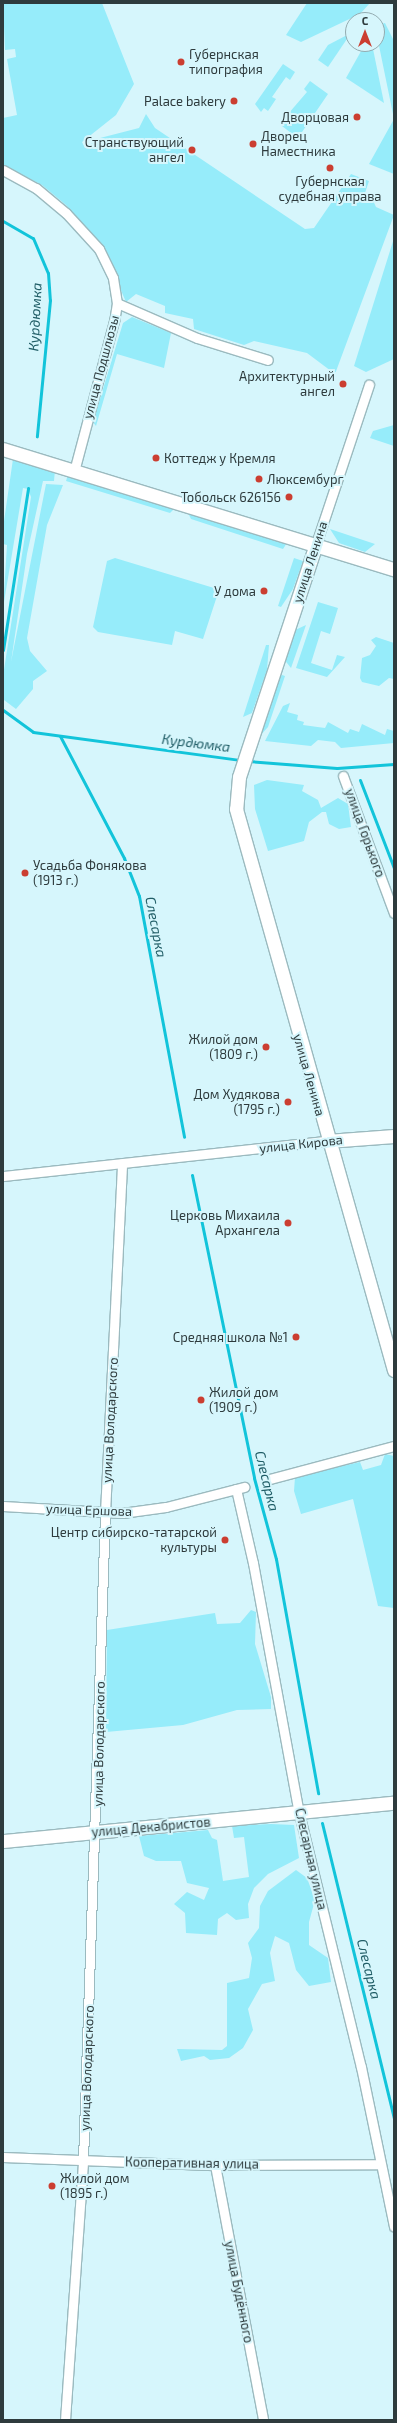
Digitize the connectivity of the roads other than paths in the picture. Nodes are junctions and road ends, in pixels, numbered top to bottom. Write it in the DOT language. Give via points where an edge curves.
graph roads {
  1 [pos="3,170"];
  2 [pos="117,303"];
  3 [pos="268,360"];
  4 [pos="369,385"];
  5 [pos="3,449"];
  6 [pos="74,468"];
  7 [pos="316,544"];
  8 [pos="394,569"];
  9 [pos="344,776"];
  10 [pos="394,913"];
  11 [pos="394,1136"];
  12 [pos="327,1141"];
  13 [pos="122,1164"];
  14 [pos="3,1176"];
  15 [pos="394,1370"];
  16 [pos="394,1446"];
  17 [pos="266,1480"];
  18 [pos="240,1488"];
  19 [pos="3,1506"];
  20 [pos="105,1513"];
  21 [pos="394,1803"];
  22 [pos="299,1813"];
  23 [pos="97,1832"];
  24 [pos="3,1841"];
  25 [pos="3,2157"];
  26 [pos="83,2160"];
  27 [pos="380,2164"];
  28 [pos="215,2165"];
  29 [pos="394,2227"];
  30 [pos="65,2420"];
  31 [pos="263,2420"];
  1 -- 2 [label="street, улица Подшлюзы" via="51,199 91,239 110,268"];
  2 -- 3 [label="street" via="198,338"];
  2 -- 6 [label="street, улица Подшлюзы"];
  4 -- 7 [label="street, улица Ленина"];
  5 -- 6 [label="main road"];
  6 -- 7 [label="main road"];
  7 -- 8 [label="main road"];
  7 -- 12 [label="main road, улица Ленина" via="239,777 236,798 239,822"];
  9 -- 10 [label="street, улица Горького"];
  11 -- 12 [label="main road, улица Кирова"];
  12 -- 13 [label="street, улица Кирова"];
  12 -- 15 [label="main road, улица Ленина"];
  13 -- 14 [label="street"];
  13 -- 20 [label="street, улица Володарского"];
  16 -- 17 [label="street"];
  18 -- 20 [label="street, улица Ершова" via="166,1507"];
  18 -- 22 [label="street, Слесарная улица"];
  19 -- 20 [label="street, улица Ершова"];
  20 -- 23 [label="street, улица Володарского"];
  21 -- 22 [label="main road, улица Декабристов"];
  22 -- 23 [label="main road, улица Декабристов"];
  22 -- 27 [label="street, Слесарная улица" via="361,2067"];
  23 -- 24 [label="main road, улица Декабристов"];
  23 -- 26 [label="street, улица Володарского"];
  25 -- 26 [label="street, Кооперативная улица"];
  26 -- 28 [label="street, Кооперативная улица"];
  26 -- 30 [label="street, улица Володарского"];
  27 -- 28 [label="street, Кооперативная улица"];
  27 -- 29 [label="street, Слесарная улица"];
  28 -- 31 [label="street, улица Будённого"];
}
